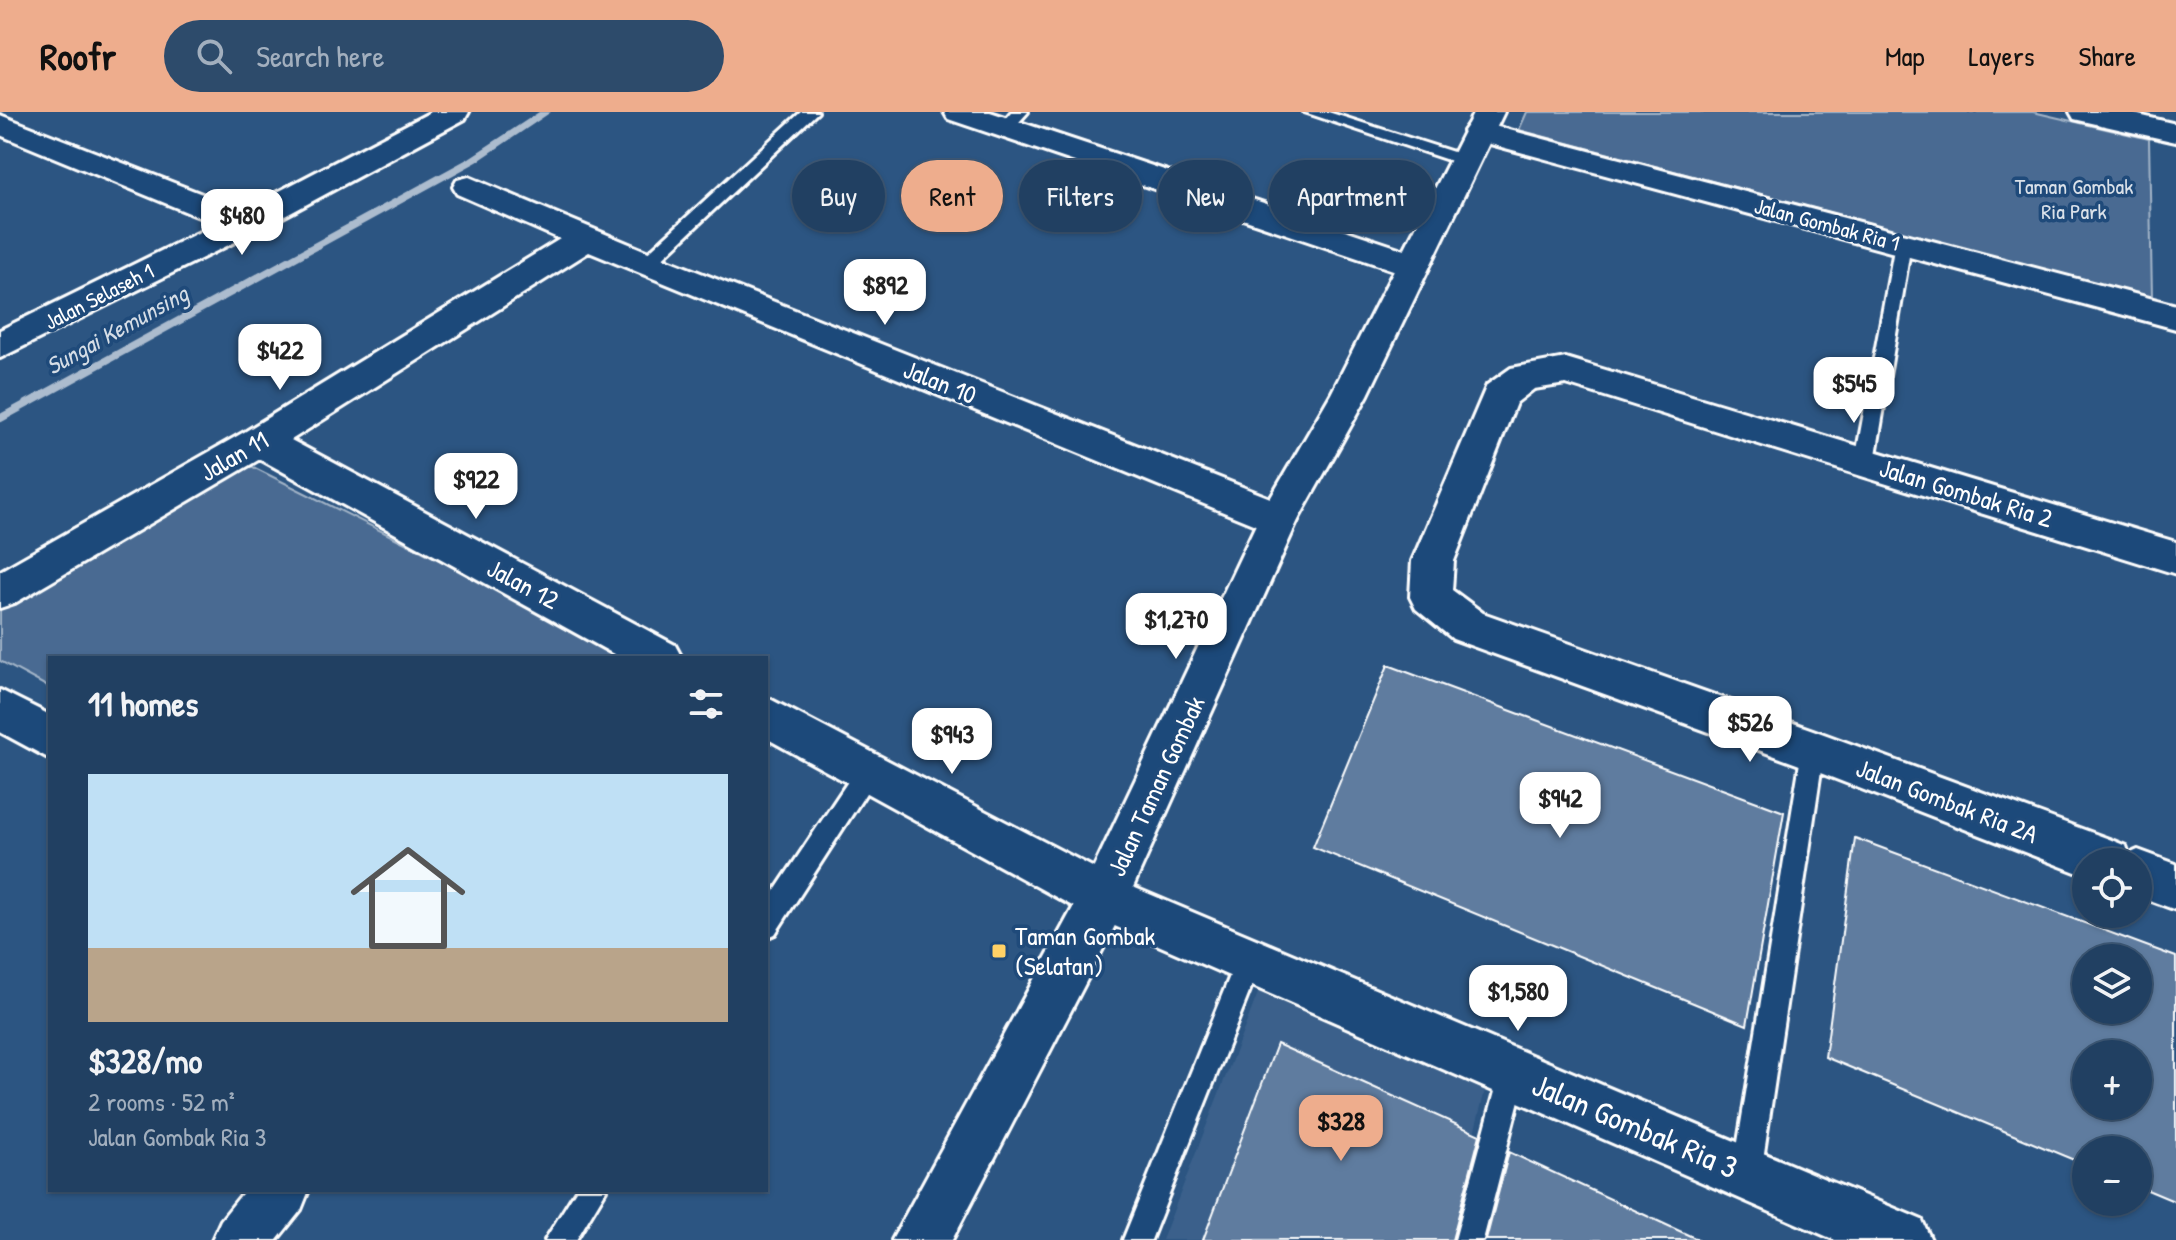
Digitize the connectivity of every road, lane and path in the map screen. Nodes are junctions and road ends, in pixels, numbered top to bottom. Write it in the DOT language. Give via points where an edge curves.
graph roads {
  1 [pos="454,112"];
  2 [pos="810,112"];
  3 [pos="959,112"];
  4 [pos="1312,112"];
  5 [pos="2085,112"];
  6 [pos="1012,120"];
  7 [pos="0,124"];
  8 [pos="2176,133"];
  9 [pos="1477,134"];
  10 [pos="469,187"];
  11 [pos="245,223"];
  12 [pos="587,238"];
  13 [pos="1903,244"];
  14 [pos="646,264"];
  15 [pos="1411,264"];
  16 [pos="2176,317"];
  17 [pos="0,345"];
  18 [pos="260,441"];
  19 [pos="1865,461"];
  20 [pos="1279,518"];
  21 [pos="2176,558"];
  22 [pos="0,591"];
  23 [pos="1431,597"];
  24 [pos="656,656"];
  25 [pos="0,709"];
  26 [pos="768,717"];
  27 [pos="48,738"];
  28 [pos="1813,750"];
  29 [pos="867,772"];
  30 [pos="2072,848"];
  31 [pos="2152,878"];
  32 [pos="2176,887"];
  33 [pos="1104,898"];
  34 [pos="768,923"];
  35 [pos="1249,960"];
  36 [pos="1513,1073"];
  37 [pos="1747,1173"];
  38 [pos="279,1192"];
  39 [pos="591,1192"];
  40 [pos="241,1240"];
  41 [pos="559,1240"];
  42 [pos="921,1240"];
  43 [pos="1137,1240"];
  44 [pos="1469,1240"];
  45 [pos="1902,1240"];
  1 -- 11 [label="street, Jalan Selaseh 1"];
  2 -- 14 [label="lane"];
  3 -- 6 [label="street"];
  4 -- 9 [label="lane"];
  5 -- 8 [label="street"];
  6 -- 15 [label="street"];
  7 -- 11 [label="street"];
  9 -- 13 [label="street, Jalan Gombak Ria 1"];
  9 -- 15 [label="street, Jalan Taman Gombak"];
  10 -- 12 [label="street, Jalan 10"];
  11 -- 17 [label="street, Jalan Selaseh 1"];
  12 -- 14 [label="street, Jalan 10"];
  12 -- 18 [label="street, Jalan 11"];
  13 -- 16 [label="street, Jalan Gombak Ria 1"];
  13 -- 19 [label="lane"];
  14 -- 20 [label="street, Jalan 10"];
  15 -- 20 [label="street, Jalan Taman Gombak" via="1349,395"];
  18 -- 22 [label="street, Jalan 11"];
  18 -- 24 [label="street, Jalan 12"];
  19 -- 21 [label="street, Jalan Gombak Ria 2"];
  19 -- 23 [label="street, Jalan Gombak Ria 2" via="1566,371 1524,377 1500,395 1433,561"];
  20 -- 33 [label="street, Jalan Taman Gombak"];
  23 -- 28 [label="street, Jalan Gombak Ria 2A" via="1468,626"];
  25 -- 27 [label="street"];
  26 -- 29 [label="street"];
  28 -- 30 [label="street, Jalan Gombak Ria 2A"];
  28 -- 37 [label="lane"];
  29 -- 33 [label="street"];
  29 -- 34 [label="lane"];
  31 -- 32 [label="street"];
  33 -- 35 [label="street, Jalan Gombak Ria 3"];
  33 -- 42 [label="street, Jalan Taman Gombak"];
  35 -- 36 [label="street, Jalan Gombak Ria 3"];
  35 -- 43 [label="lane"];
  36 -- 37 [label="street, Jalan Gombak Ria 3"];
  36 -- 44 [label="lane"];
  37 -- 45 [label="street, Jalan Gombak Ria 3"];
  38 -- 40 [label="street"];
  39 -- 41 [label="lane"];
}
